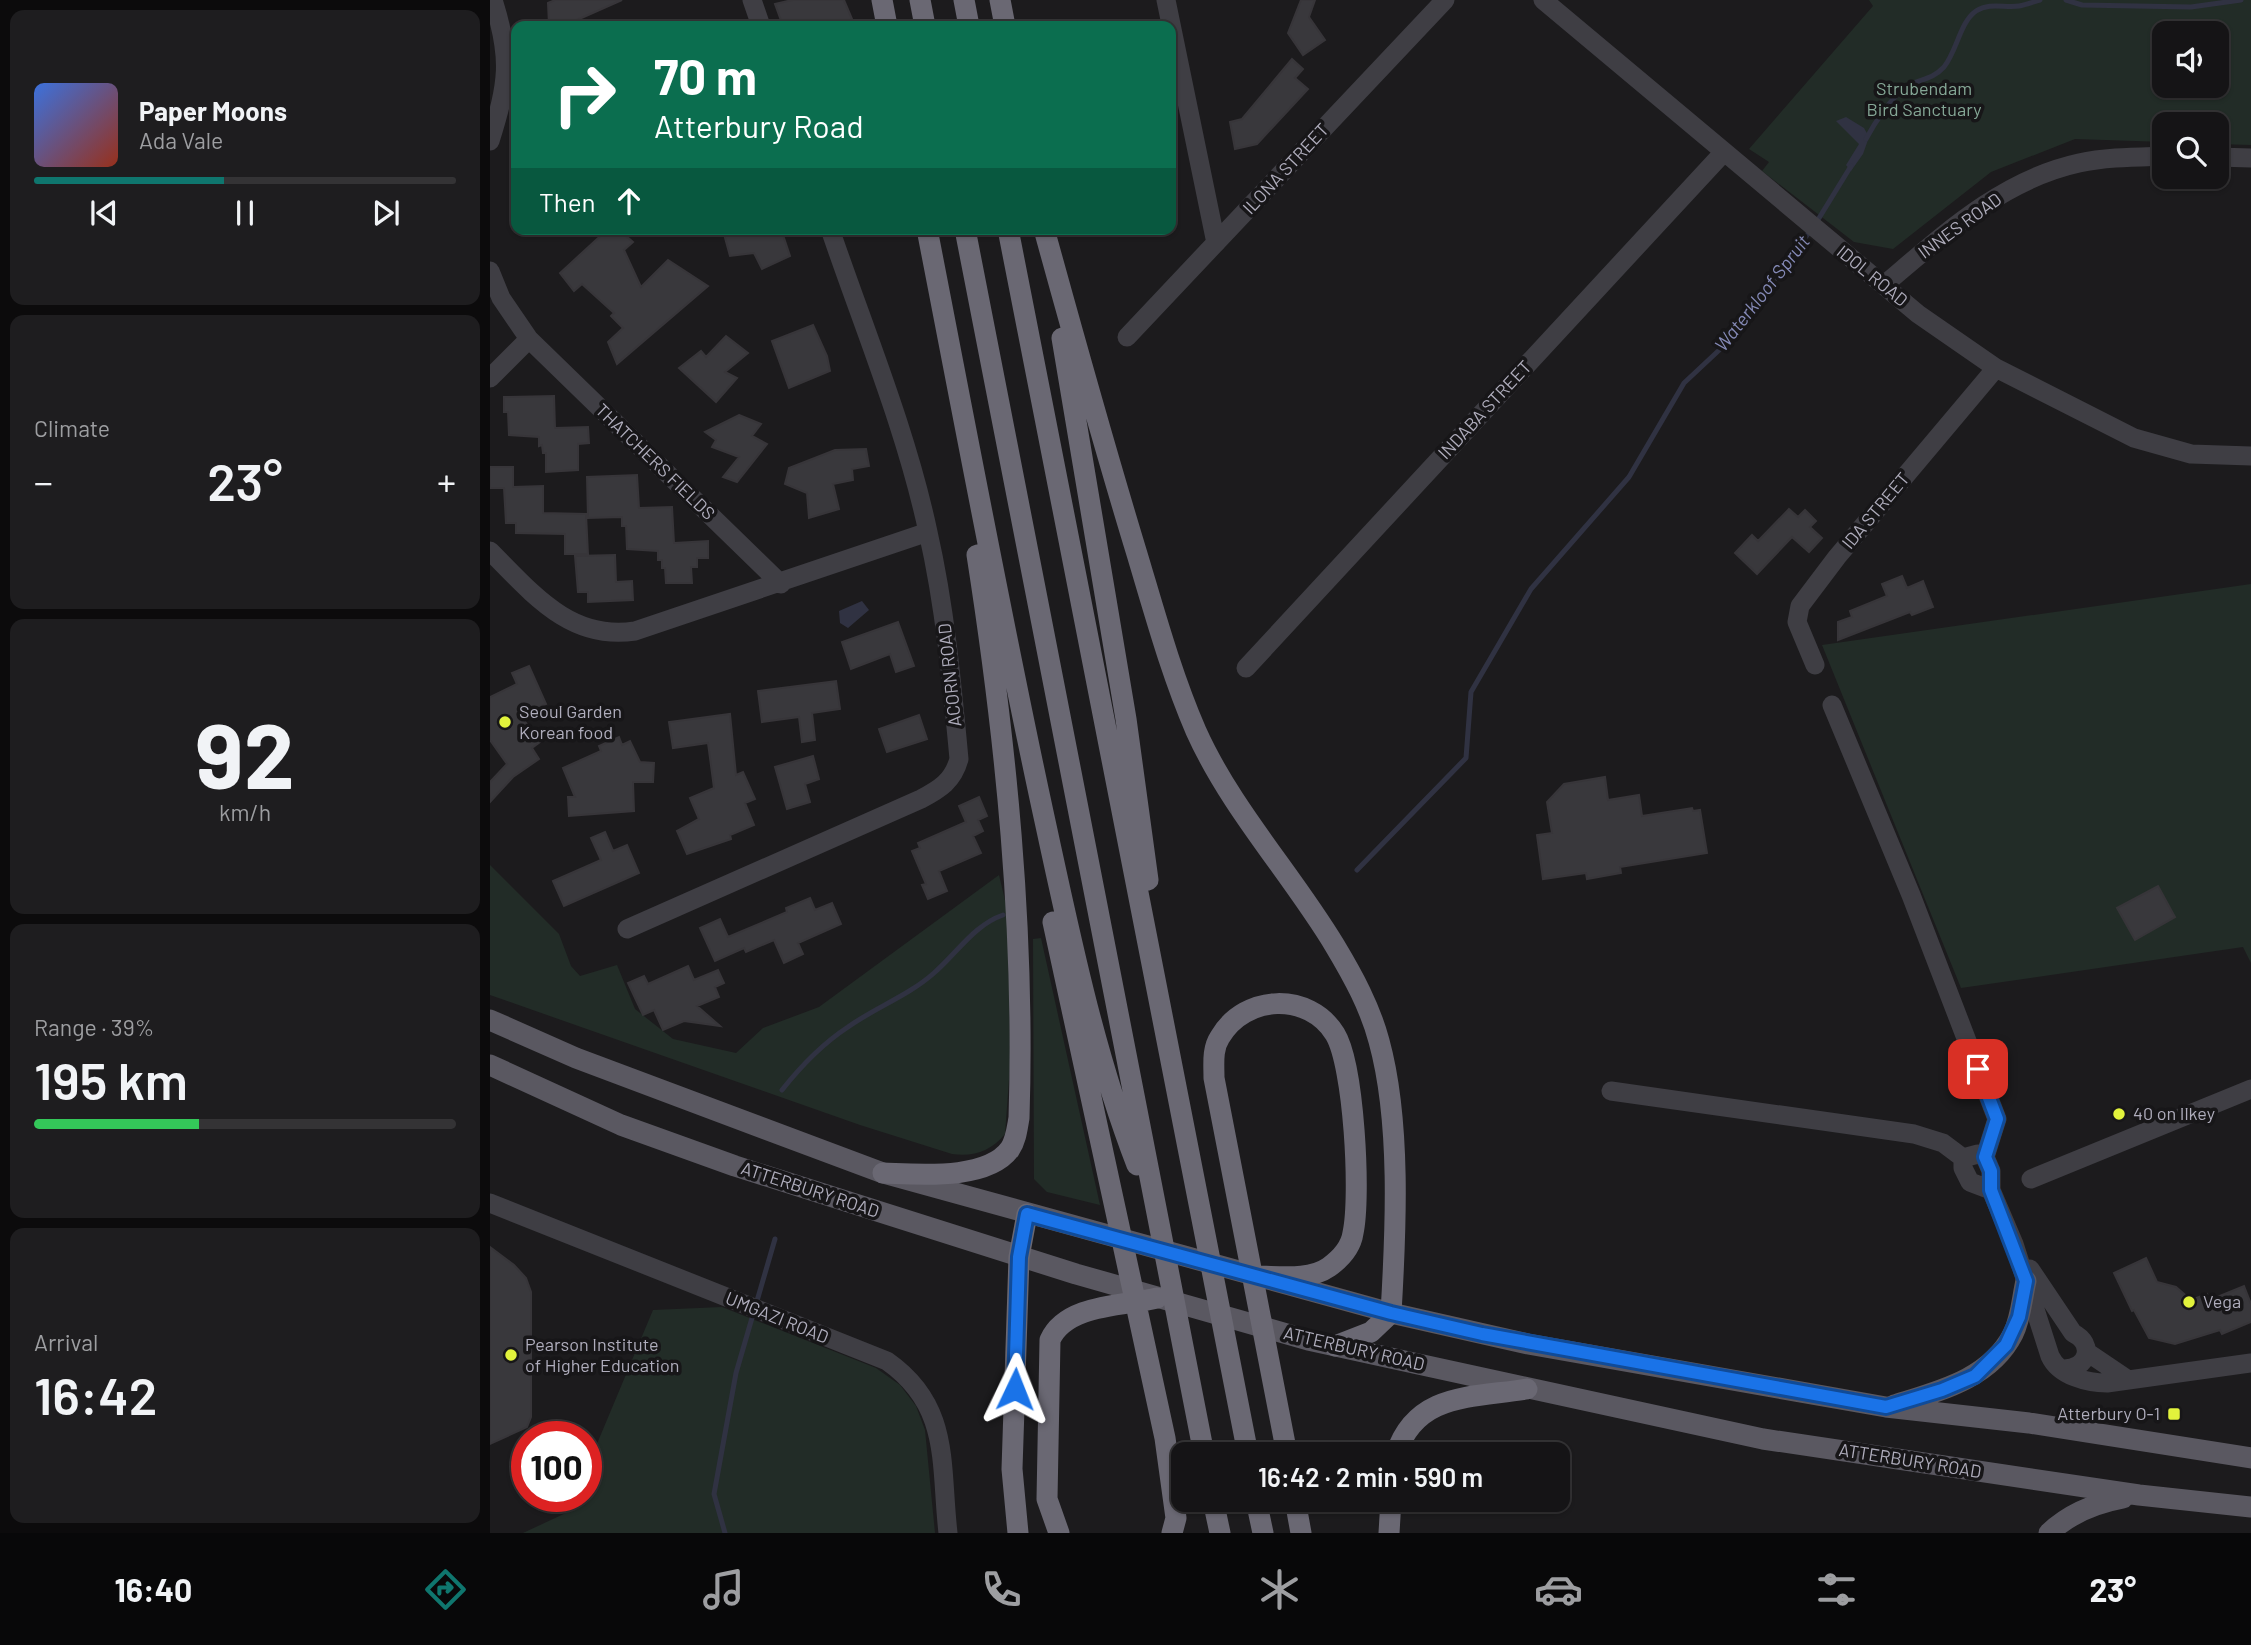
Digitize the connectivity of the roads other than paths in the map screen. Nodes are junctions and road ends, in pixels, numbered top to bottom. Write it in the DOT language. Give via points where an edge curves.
graph roads {
  1 [pos="493,0"];
  2 [pos="752,0"];
  3 [pos="881,0"];
  4 [pos="920,0"];
  5 [pos="964,0"];
  6 [pos="1000,0"];
  7 [pos="1166,0"];
  8 [pos="1445,0"];
  9 [pos="1543,0"];
  10 [pos="759,21"];
  11 [pos="886,21"];
  12 [pos="924,21"];
  13 [pos="968,21"];
  14 [pos="1004,21"];
  15 [pos="1170,21"];
  16 [pos="1176,49"];
  17 [pos="490,141"];
  18 [pos="1724,152"];
  19 [pos="2152,157"];
  20 [pos="2229,157"];
  21 [pos="2251,158"];
  22 [pos="832,235"];
  23 [pos="929,235"];
  24 [pos="966,235"];
  25 [pos="1009,235"];
  26 [pos="1045,235"];
  27 [pos="1046,235"];
  28 [pos="1216,243"];
  29 [pos="490,271"];
  30 [pos="1884,285"];
  31 [pos="1127,337"];
  32 [pos="529,339"];
  33 [pos="1996,368"];
  34 [pos="490,378"];
  35 [pos="2251,456"];
  36 [pos="974,469"];
  37 [pos="928,533"];
  38 [pos="490,551"];
  39 [pos="781,584"];
  40 [pos="1815,666"];
  41 [pos="1246,668"];
  42 [pos="1832,705"];
  43 [pos="1027,739"];
  44 [pos="627,929"];
  45 [pos="490,1020"];
  46 [pos="1166,1034"];
  47 [pos="490,1065"];
  48 [pos="2251,1089"];
  49 [pos="1611,1091"];
  50 [pos="1985,1157"];
  51 [pos="1963,1158"];
  52 [pos="883,1172"];
  53 [pos="2031,1179"];
  54 [pos="1991,1190"];
  55 [pos="490,1203"];
  56 [pos="1154,1205"];
  57 [pos="1027,1214"];
  58 [pos="2014,1244"];
  59 [pos="1019,1257"];
  60 [pos="1256,1276"];
  61 [pos="2026,1281"];
  62 [pos="1311,1282"];
  63 [pos="1157,1298"];
  64 [pos="1391,1313"];
  65 [pos="2073,1333"];
  66 [pos="1335,1346"];
  67 [pos="2050,1349"];
  68 [pos="2087,1352"];
  69 [pos="2251,1363"];
  70 [pos="2064,1369"];
  71 [pos="2127,1378"];
  72 [pos="1527,1389"];
  73 [pos="1886,1407"];
  74 [pos="1202,1442"];
  75 [pos="1246,1442"];
  76 [pos="1285,1442"];
  77 [pos="1400,1442"];
  78 [pos="2251,1458"];
  79 [pos="2139,1495"];
  80 [pos="2251,1507"];
  81 [pos="1216,1512"];
  82 [pos="1259,1512"];
  83 [pos="1297,1512"];
  84 [pos="1390,1512"];
  85 [pos="948,1533"];
  86 [pos="1018,1533"];
  87 [pos="1059,1533"];
  88 [pos="1172,1533"];
  89 [pos="1220,1533"];
  90 [pos="1263,1533"];
  91 [pos="1301,1533"];
  92 [pos="1389,1533"];
  93 [pos="2049,1533"];
  1 -- 17 [label="street" via="507,69"];
  2 -- 10 [label="street"];
  3 -- 11 [label="highway"];
  4 -- 12 [label="highway"];
  5 -- 13 [label="highway"];
  6 -- 14 [label="highway"];
  7 -- 15 [label="street"];
  8 -- 28 [label="street, ILONA STREET"];
  9 -- 18 [label="street, IDOL ROAD"];
  16 -- 28 [label="street"];
  18 -- 30 [label="street, IDOL ROAD"];
  18 -- 41 [label="street, INDABA STREET"];
  19 -- 30 [label="street, INNES ROAD" via="2078,163 2020,185 1982,206"];
  20 -- 21 [label="street"];
  22 -- 37 [label="street, ACORN ROAD" via="917,485"];
  23 -- 36 [label="highway"];
  24 -- 56 [label="highway"];
  25 -- 46 [label="highway"];
  26 -- 46 [label="highway" via="1126,719"];
  27 -- 64 [label="highway" via="1161,639 1184,702 1215,767 1335,946 1364,998 1379,1039 1392,1134"];
  28 -- 31 [label="street, ILONA STREET"];
  29 -- 32 [label="street, THATCHERS FIELDS" via="506,307"];
  30 -- 33 [label="street, IDOL ROAD" via="1944,334"];
  32 -- 34 [label="street"];
  32 -- 39 [label="street, THATCHERS FIELDS"];
  33 -- 35 [label="street, IDOL ROAD" via="2154,446 2191,454"];
  33 -- 40 [label="street, IDA STREET" via="1800,606 1797,622"];
  36 -- 43 [label="highway"];
  36 -- 52 [label="highway" via="972,521 1000,706 1016,896 1019,1118 1015,1140 995,1162 932,1175"];
  37 -- 39 [label="street"];
  37 -- 44 [label="street, ACORN ROAD" via="942,604 959,759 949,780 921,799"];
  38 -- 39 [label="street" via="552,609 577,626 599,633 635,631"];
  42 -- 50 [label="street" via="1997,1119"];
  43 -- 56 [label="highway" via="1094,1034"];
  43 -- 88 [label="highway" via="1031,794 1051,912 1165,1438 1176,1518"];
  45 -- 52 [label="main road" via="576,1058"];
  46 -- 75 [label="highway"];
  47 -- 59 [label="main road, ATTERBURY ROAD" via="621,1125"];
  48 -- 53 [label="street"];
  49 -- 51 [label="street" via="1914,1134 1943,1143"];
  50 -- 51 [label="street"];
  50 -- 54 [label="street"];
  51 -- 54 [label="street" via="1970,1182"];
  52 -- 57 [label="main road"];
  54 -- 58 [label="street"];
  55 -- 85 [label="street, UMGAZI ROAD" via="887,1361 918,1387 936,1420"];
  56 -- 74 [label="highway"];
  57 -- 59 [label="highway"];
  57 -- 60 [label="main road"];
  58 -- 61 [label="street"];
  58 -- 65 [label="street"];
  59 -- 63 [label="main road, ATTERBURY ROAD"];
  59 -- 86 [label="highway" via="1012,1469"];
  60 -- 62 [label="highway"];
  61 -- 67 [label="street"];
  61 -- 73 [label="main road" via="2014,1333 1992,1362 1975,1376"];
  62 -- 64 [label="main road"];
  62 -- 76 [label="highway" via="1339,1258 1353,1234 1356,1208 1346,1069 1335,1034 1325,1023 1310,1009 1279,1002 1249,1011 1219,1037 1214,1078"];
  63 -- 66 [label="main road, ATTERBURY ROAD"];
  63 -- 87 [label="highway" via="1069,1319 1055,1330 1051,1340 1047,1499"];
  64 -- 66 [label="highway" via="1371,1332"];
  64 -- 73 [label="main road" via="1528,1344"];
  65 -- 67 [label="street" via="2060,1334"];
  65 -- 68 [label="street" via="2082,1338"];
  66 -- 72 [label="main road, ATTERBURY ROAD"];
  67 -- 70 [label="street" via="2053,1362"];
  68 -- 70 [label="street" via="2080,1366"];
  68 -- 71 [label="street"];
  69 -- 71 [label="street"];
  70 -- 71 [label="street" via="2096,1383"];
  72 -- 77 [label="highway" via="1432,1407"];
  72 -- 79 [label="main road, ATTERBURY ROAD" via="1763,1439"];
  73 -- 78 [label="main road" via="2029,1423"];
  79 -- 80 [label="main road, ATTERBURY ROAD"];
  79 -- 93 [label="main road" via="2104,1502"];
  81 -- 89 [label="highway"];
  82 -- 90 [label="highway"];
  83 -- 91 [label="highway"];
  84 -- 92 [label="highway"];
}
